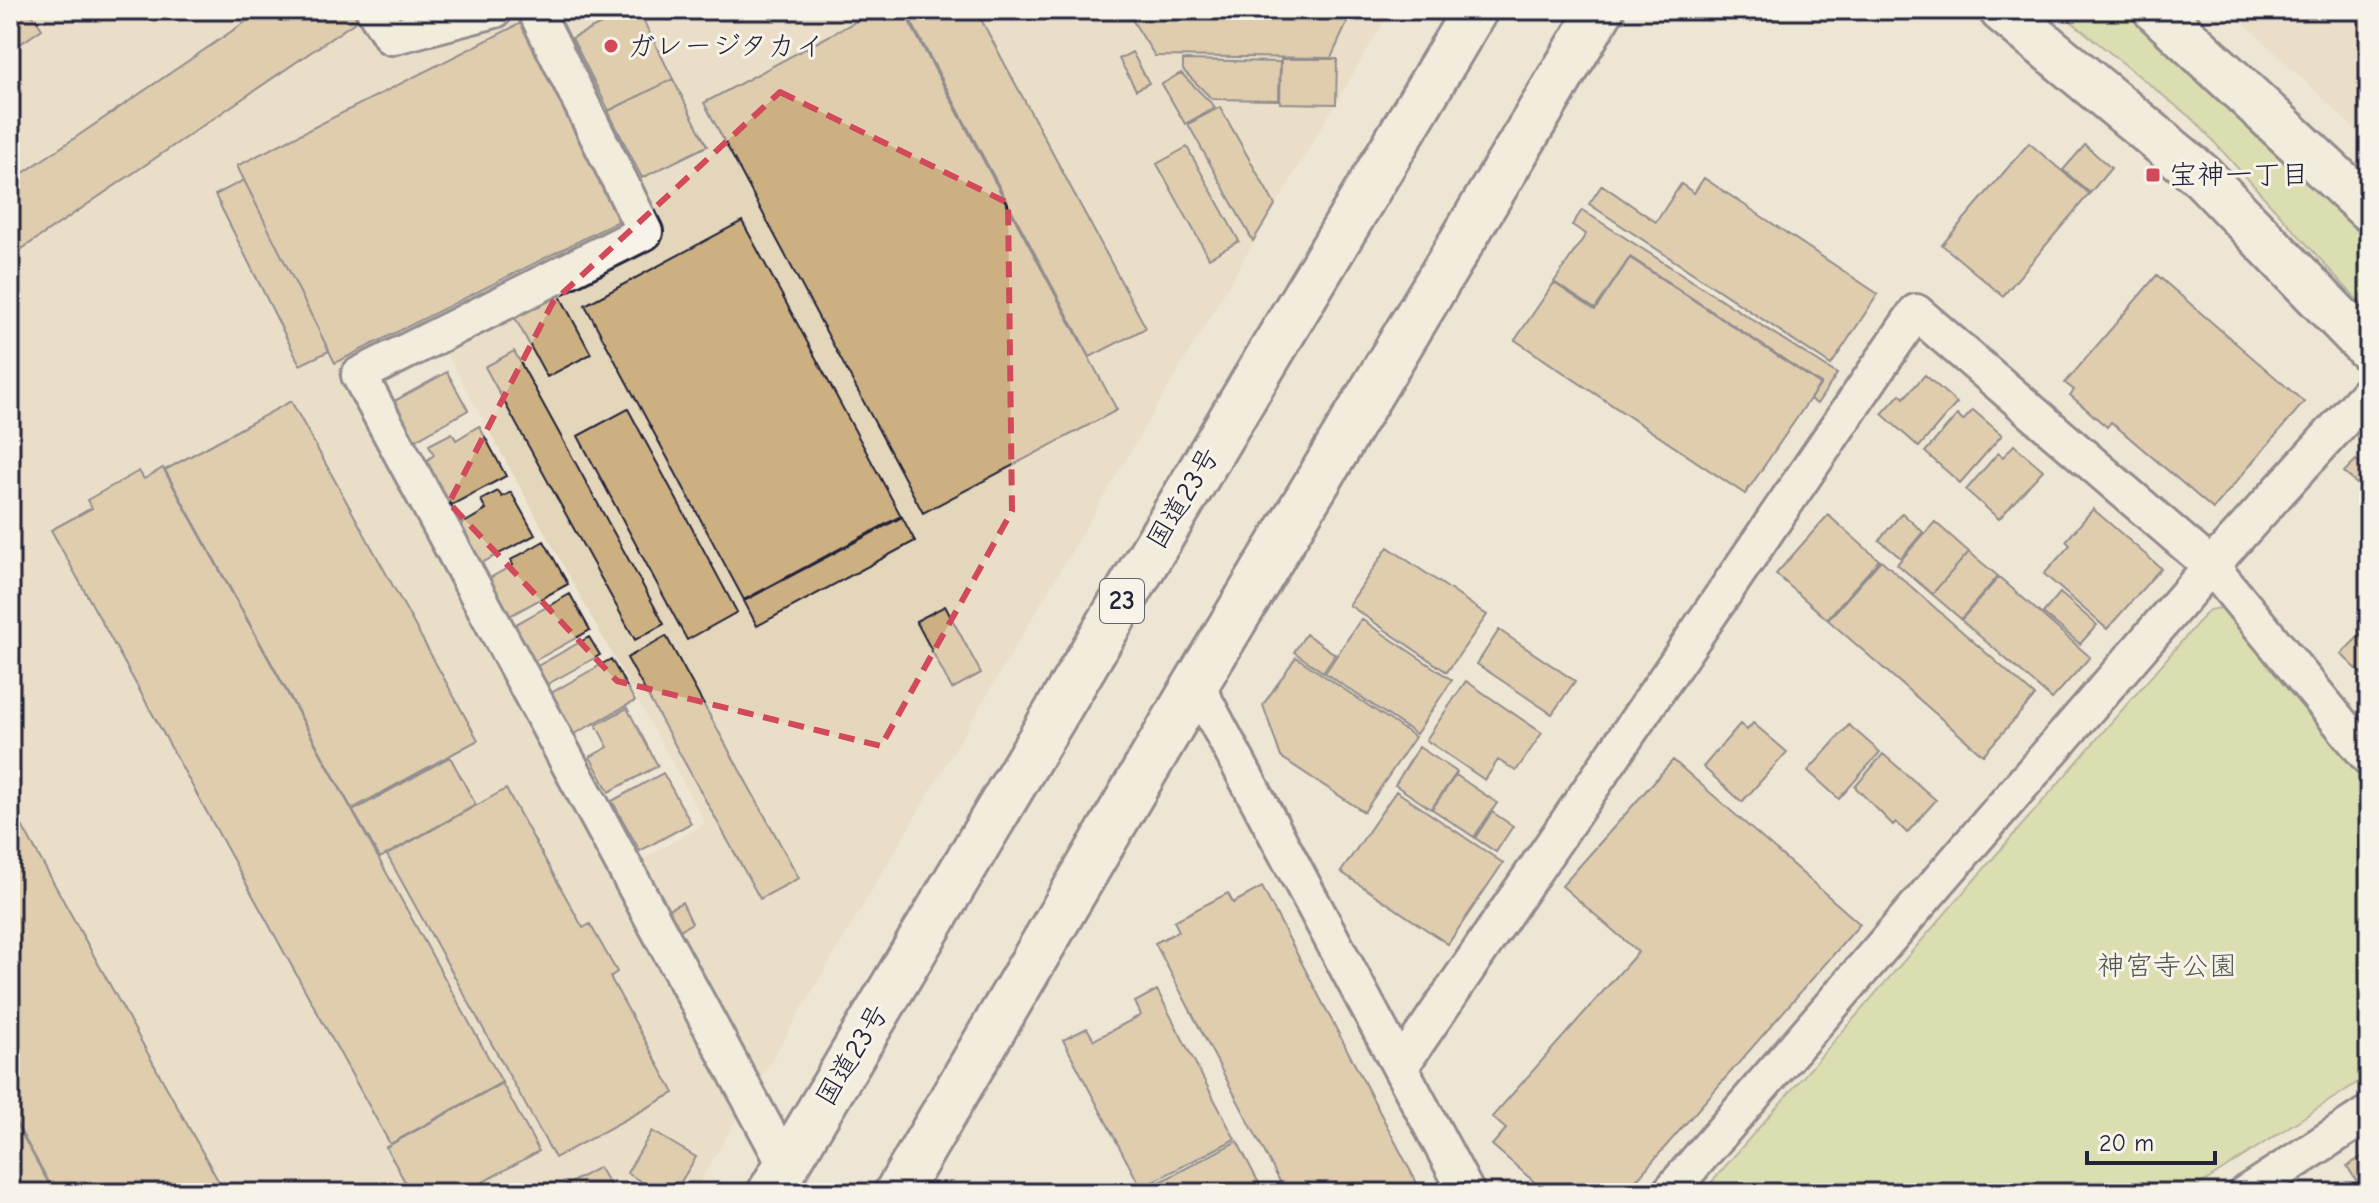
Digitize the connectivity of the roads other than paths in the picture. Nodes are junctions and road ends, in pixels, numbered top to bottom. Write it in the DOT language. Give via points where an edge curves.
graph roads {
  1 [pos="374,10"];
  2 [pos="495,10"];
  3 [pos="535,10"];
  4 [pos="1475,10"];
  5 [pos="1601,10"];
  6 [pos="2002,10"];
  7 [pos="2156,10"];
  8 [pos="2369,209"];
  9 [pos="2369,349"];
  10 [pos="2369,392"];
  11 [pos="2211,566"];
  12 [pos="1196,684"];
  13 [pos="2369,758"];
  14 [pos="1401,1066"];
  15 [pos="2369,1113"];
  16 [pos="778,1180"];
  17 [pos="897,1193"];
  18 [pos="1467,1193"];
  19 [pos="1669,1193"];
  20 [pos="2246,1193"];
  1 -- 2 [label="street" via="391,37"];
  3 -- 16 [label="street" via="645,232 359,375"];
  4 -- 16 [label="main road, 国道23号 / 23"];
  5 -- 12 [label="main road"];
  6 -- 9 [label="main road" via="2202,176"];
  7 -- 8 [label="main road"];
  10 -- 11 [label="street"];
  11 -- 13 [label="street"];
  11 -- 14 [label="street" via="1916,312"];
  11 -- 19 [label="street"];
  12 -- 14 [label="street"];
  12 -- 17 [label="main road"];
  14 -- 18 [label="street"];
  15 -- 20 [label="street"];
}
